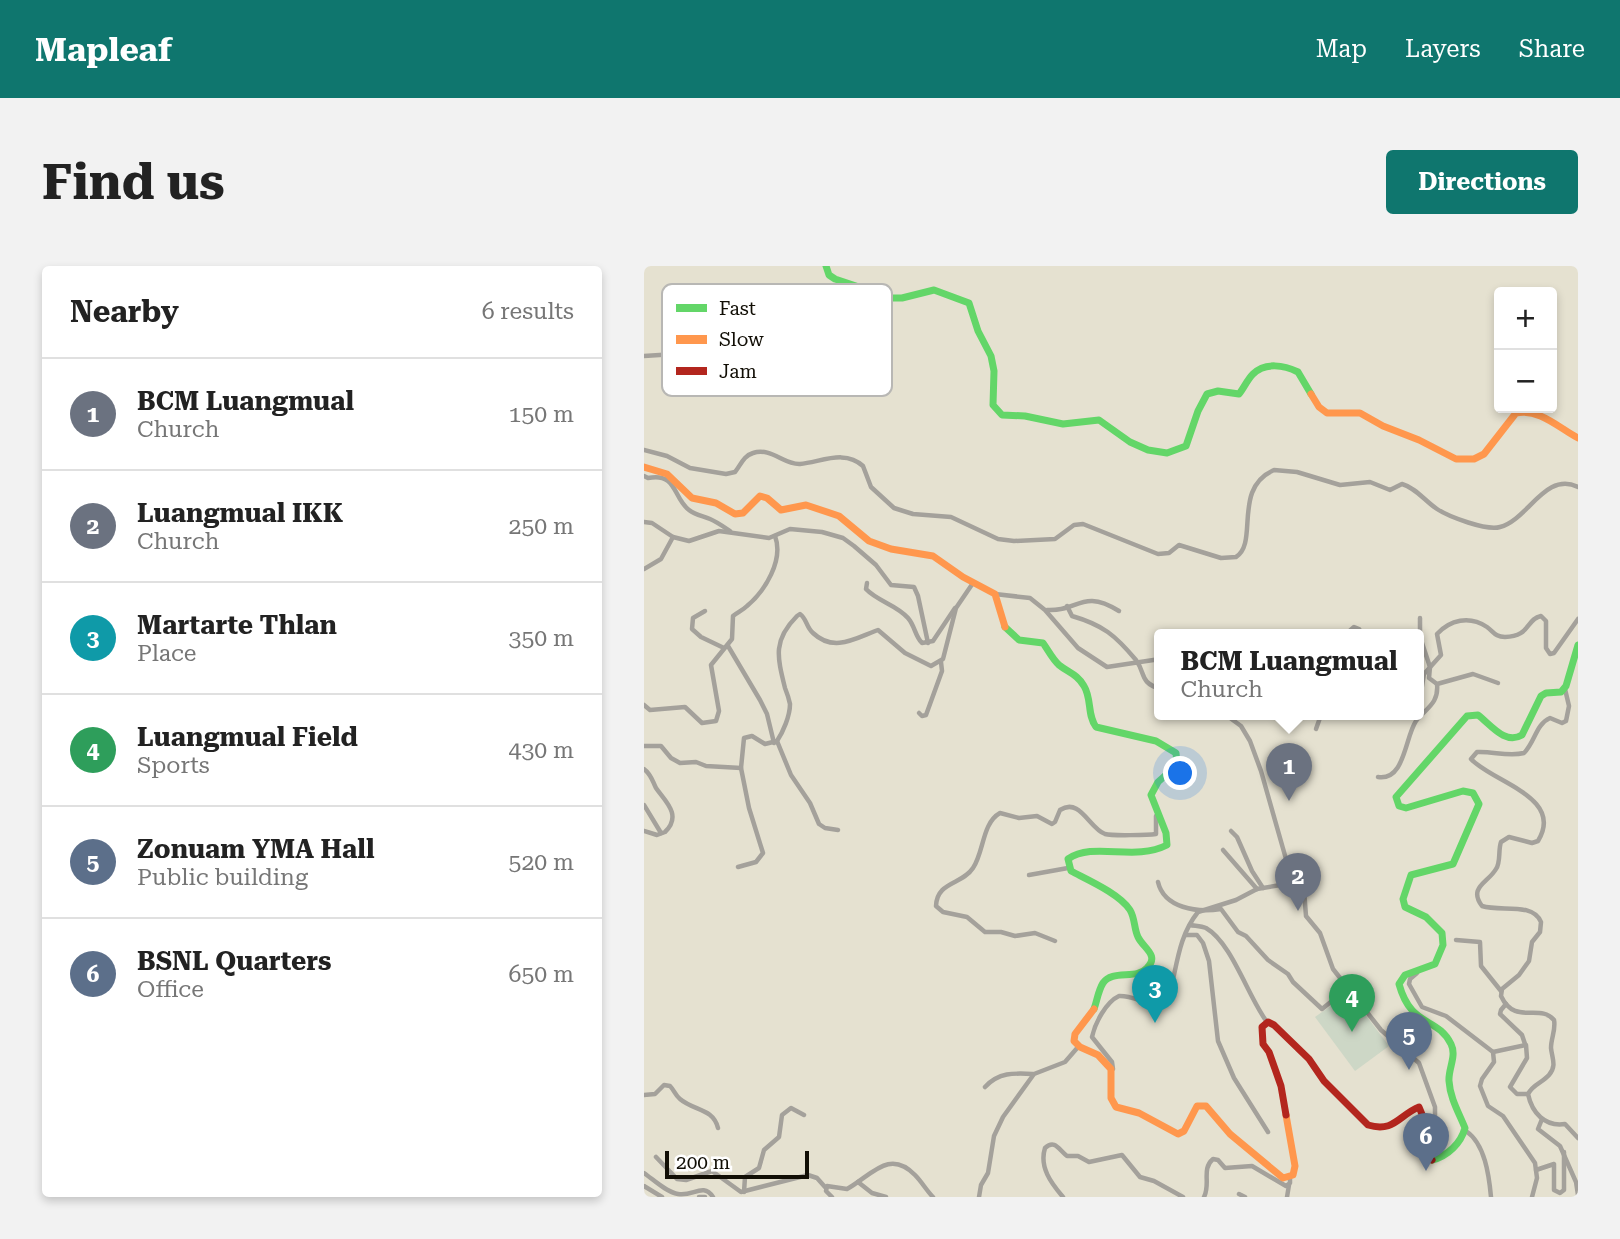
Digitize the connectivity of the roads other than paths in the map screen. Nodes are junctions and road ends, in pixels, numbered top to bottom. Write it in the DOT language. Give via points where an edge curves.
graph roads {
  1 [pos="826,266"];
  2 [pos="850,284"];
  3 [pos="892,298"];
  4 [pos="662,355"];
  5 [pos="644,356"];
  6 [pos="1578,438"];
  7 [pos="644,450"];
  8 [pos="644,467"];
  9 [pos="644,475"];
  10 [pos="1578,487"];
  11 [pos="644,522"];
  12 [pos="734,533"];
  13 [pos="775,536"];
  14 [pos="674,537"];
  15 [pos="644,569"];
  16 [pos="973,582"];
  17 [pos="867,583"];
  18 [pos="995,594"];
  19 [pos="1066,606"];
  20 [pos="956,608"];
  21 [pos="1045,610"];
  22 [pos="705,611"];
  23 [pos="1119,611"];
  24 [pos="1420,618"];
  25 [pos="1578,620"];
  26 [pos="1420,629"];
  27 [pos="928,643"];
  28 [pos="1578,645"];
  29 [pos="726,647"];
  30 [pos="1424,651"];
  31 [pos="1154,660"];
  32 [pos="941,662"];
  33 [pos="1137,662"];
  34 [pos="1430,667"];
  35 [pos="1424,674"];
  36 [pos="1498,682"];
  37 [pos="1437,684"];
  38 [pos="1154,686"];
  39 [pos="1564,689"];
  40 [pos="644,705"];
  41 [pos="919,713"];
  42 [pos="1424,715"];
  43 [pos="1233,720"];
  44 [pos="1319,720"];
  45 [pos="1418,720"];
  46 [pos="1316,729"];
  47 [pos="776,742"];
  48 [pos="644,746"];
  49 [pos="741,768"];
  50 [pos="644,769"];
  51 [pos="1378,777"];
  52 [pos="644,805"];
  53 [pos="1155,811"];
  54 [pos="838,830"];
  55 [pos="644,831"];
  56 [pos="1231,831"];
  57 [pos="662,833"];
  58 [pos="1223,850"];
  59 [pos="738,867"];
  60 [pos="1068,868"];
  61 [pos="1029,874"];
  62 [pos="1158,882"];
  63 [pos="1299,882"];
  64 [pos="1260,888"];
  65 [pos="1202,909"];
  66 [pos="1190,925"];
  67 [pos="1185,935"];
  68 [pos="1055,940"];
  69 [pos="1456,940"];
  70 [pos="1420,971"];
  71 [pos="1348,988"];
  72 [pos="1501,991"];
  73 [pos="1506,1004"];
  74 [pos="1268,1023"];
  75 [pos="1525,1044"];
  76 [pos="1078,1047"];
  77 [pos="1493,1052"];
  78 [pos="1112,1073"];
  79 [pos="1034,1074"];
  80 [pos="985,1087"];
  81 [pos="1528,1094"];
  82 [pos="644,1095"];
  83 [pos="804,1115"];
  84 [pos="1542,1119"];
  85 [pos="719,1128"];
  86 [pos="1466,1131"];
  87 [pos="1268,1132"];
  88 [pos="1427,1136"];
  89 [pos="1578,1138"];
  90 [pos="1564,1152"];
  91 [pos="656,1157"];
  92 [pos="1536,1170"];
  93 [pos="644,1173"];
  94 [pos="1289,1181"];
  95 [pos="858,1182"];
  96 [pos="644,1186"];
  97 [pos="825,1187"];
  98 [pos="744,1192"];
  99 [pos="1238,1194"];
  100 [pos="1578,1195"];
  101 [pos="662,1197"];
  102 [pos="699,1197"];
  103 [pos="705,1197"];
  104 [pos="713,1197"];
  105 [pos="832,1197"];
  106 [pos="886,1197"];
  107 [pos="933,1197"];
  108 [pos="979,1197"];
  109 [pos="1063,1197"];
  110 [pos="1183,1197"];
  111 [pos="1204,1197"];
  112 [pos="1245,1197"];
  113 [pos="1287,1197"];
  114 [pos="1491,1197"];
  115 [pos="1532,1197"];
  1 -- 2 [label="main road" via="829,275"];
  3 -- 6 [label="main road" via="934,290 969,303 991,356 993,405 1002,415 1063,424 1099,420 1129,442 1156,453 1172,453 1186,446 1207,394 1239,394 1253,374 1272,366 1301,373 1327,413 1360,412 1456,459 1485,454 1521,411 1534,411"];
  4 -- 5 [label="street"];
  7 -- 10 [label="street" via="691,468 726,474 735,472 745,457 758,451 797,464 820,458 850,459 863,466 871,487 894,508 951,517 999,539 1055,539 1083,524 1158,554 1170,553 1180,545 1221,558 1237,557 1244,550 1255,484 1274,470 1340,485 1370,482 1390,490 1402,484 1438,510 1496,528 1508,524 1553,487 1565,483"];
  8 -- 16 [label="main road" via="667,474 692,498 716,503 735,514 743,513 762,496 781,510 807,505 839,516 869,541 933,556"];
  9 -- 12 [label="street" via="664,479 688,510"];
  11 -- 14 [label="street"];
  12 -- 13 [label="street"];
  12 -- 14 [label="street" via="713,531 689,541"];
  13 -- 27 [label="street" via="798,528 843,538 876,565 887,582 914,587"];
  13 -- 29 [label="street" via="776,562 759,593 733,616 733,635"];
  14 -- 15 [label="street" via="661,559"];
  16 -- 18 [label="main road"];
  16 -- 20 [label="street"];
  17 -- 27 [label="street" via="868,592 906,615 918,640"];
  18 -- 21 [label="street" via="1026,596"];
  18 -- 53 [label="main road" via="1001,620 1014,637 1043,643 1058,665 1076,674 1087,691 1096,727 1156,741 1176,753 1177,765 1151,795"];
  19 -- 21 [label="street"];
  19 -- 23 [label="street" via="1095,601"];
  19 -- 33 [label="street" via="1072,616 1110,632"];
  20 -- 27 [label="street"];
  20 -- 32 [label="street"];
  21 -- 33 [label="street" via="1078,648 1102,664 1111,668"];
  22 -- 29 [label="street" via="693,618 692,629"];
  24 -- 26 [label="street"];
  25 -- 34 [label="street" via="1549,654 1546,621 1541,616 1521,634 1505,637 1459,619 1437,634 1441,651"];
  28 -- 39 [label="main road"];
  29 -- 40 [label="street" via="711,665 719,711 716,721 702,723 685,707 650,710"];
  29 -- 47 [label="street" via="760,700"];
  30 -- 34 [label="street"];
  31 -- 33 [label="street"];
  32 -- 41 [label="street" via="926,715"];
  32 -- 47 [label="street" via="925,664 878,630 851,642 826,641 812,632 799,614 779,641 790,707"];
  33 -- 38 [label="street" via="1145,682"];
  34 -- 35 [label="street"];
  34 -- 37 [label="street" via="1429,678"];
  36 -- 37 [label="street" via="1473,674"];
  37 -- 42 [label="street" via="1435,700"];
  39 -- 70 [label="main road" via="1541,696 1519,739 1504,737 1478,715 1467,716 1396,797 1399,806 1406,808 1463,791 1473,793 1479,804 1453,864 1435,872 1418,872 1408,881 1405,907 1426,917 1443,939 1435,964"];
  39 -- 72 [label="street" via="1569,706 1566,721 1543,721 1524,753 1477,752 1471,759 1534,800 1543,823 1538,841 1509,837 1501,842 1497,869 1477,890 1482,906 1528,909 1541,922 1529,961"];
  43 -- 63 [label="street" via="1247,736 1286,859"];
  44 -- 46 [label="street"];
  45 -- 51 [label="street" via="1399,765 1393,773"];
  47 -- 49 [label="street" via="765,744 746,736"];
  47 -- 54 [label="street" via="819,824"];
  48 -- 49 [label="street" via="661,746 680,763"];
  49 -- 59 [label="street" via="763,853 756,862"];
  50 -- 57 [label="street" via="671,807 670,827"];
  52 -- 57 [label="street"];
  53 -- 60 [label="main road" via="1168,837 1164,848 1130,855 1077,853 1068,859"];
  53 -- 68 [label="street" via="1156,834 1148,836 1104,834 1080,811 1068,807 1060,810 1052,824 1037,816 997,815 988,826 970,873 946,885 937,898 938,909 967,917 985,932 1035,933"];
  55 -- 57 [label="street"];
  56 -- 64 [label="street"];
  58 -- 64 [label="street"];
  60 -- 61 [label="street"];
  60 -- 76 [label="main road" via="1130,909 1138,938 1152,957 1143,972 1103,982 1093,1012 1075,1034"];
  62 -- 65 [label="street" via="1168,901"];
  63 -- 64 [label="street"];
  63 -- 71 [label="street" via="1306,916 1320,933 1333,969"];
  64 -- 65 [label="street"];
  65 -- 66 [label="street"];
  65 -- 71 [label="street" via="1221,909 1238,932 1322,1009"];
  66 -- 67 [label="street"];
  66 -- 74 [label="street" via="1208,929 1225,948"];
  67 -- 78 [label="street" via="1168,1000 1153,1005 1119,996 1097,1023 1093,1037 1112,1062"];
  67 -- 87 [label="street" via="1197,935 1203,943 1218,1041 1234,1078"];
  69 -- 72 [label="street" via="1480,942 1481,966"];
  70 -- 77 [label="street" via="1409,984 1422,1007 1447,1016"];
  70 -- 86 [label="main road" via="1405,975 1399,988 1413,1014 1446,1037 1453,1048 1450,1088"];
  71 -- 88 [label="street" via="1381,1030 1419,1063 1435,1107 1435,1126"];
  72 -- 73 [label="street"];
  73 -- 75 [label="street" via="1500,1014"];
  73 -- 81 [label="street" via="1521,1014 1546,1014 1555,1020 1553,1069"];
  74 -- 88 [label="main road" via="1309,1059 1368,1125 1394,1124 1419,1107"];
  74 -- 94 [label="main road" via="1262,1027 1262,1038 1281,1086 1294,1166"];
  75 -- 77 [label="street"];
  75 -- 81 [label="street" via="1527,1058 1510,1087 1517,1094"];
  76 -- 78 [label="main road" via="1101,1058"];
  76 -- 79 [label="street" via="1065,1062"];
  77 -- 92 [label="street" via="1494,1062 1480,1086 1488,1106 1505,1119"];
  78 -- 94 [label="main road" via="1111,1098 1116,1107 1139,1113 1178,1134 1193,1110 1206,1106 1230,1134"];
  79 -- 80 [label="street" via="1004,1074"];
  79 -- 108 [label="street" via="996,1129"];
  81 -- 84 [label="street"];
  82 -- 85 [label="street" via="670,1086 682,1101 710,1113"];
  83 -- 98 [label="street" via="791,1108 782,1115 777,1142 764,1150 759,1168 745,1177"];
  84 -- 89 [label="street" via="1552,1125 1565,1124"];
  84 -- 90 [label="street" via="1538,1129"];
  86 -- 88 [label="main road" via="1442,1157 1433,1160 1426,1155"];
  86 -- 114 [label="street" via="1482,1153"];
  90 -- 92 [label="street" via="1562,1192 1555,1190 1554,1164"];
  90 -- 100 [label="street"];
  91 -- 98 [label="street" via="677,1179 712,1171"];
  92 -- 115 [label="street"];
  93 -- 104 [label="street" via="673,1193 687,1195 704,1189"];
  94 -- 111 [label="street" via="1283,1185 1252,1166 1225,1168 1215,1159 1209,1163"];
  94 -- 113 [label="street"];
  95 -- 97 [label="street" via="847,1189"];
  95 -- 106 [label="street"];
  95 -- 107 [label="street" via="898,1163"];
  96 -- 101 [label="street"];
  97 -- 98 [label="street" via="808,1175"];
  97 -- 105 [label="street"];
  99 -- 112 [label="street"];
  102 -- 103 [label="street"];
  109 -- 110 [label="street" via="1052,1184 1043,1158 1045,1148 1052,1144 1067,1156 1090,1162 1122,1155 1137,1174"];
}
